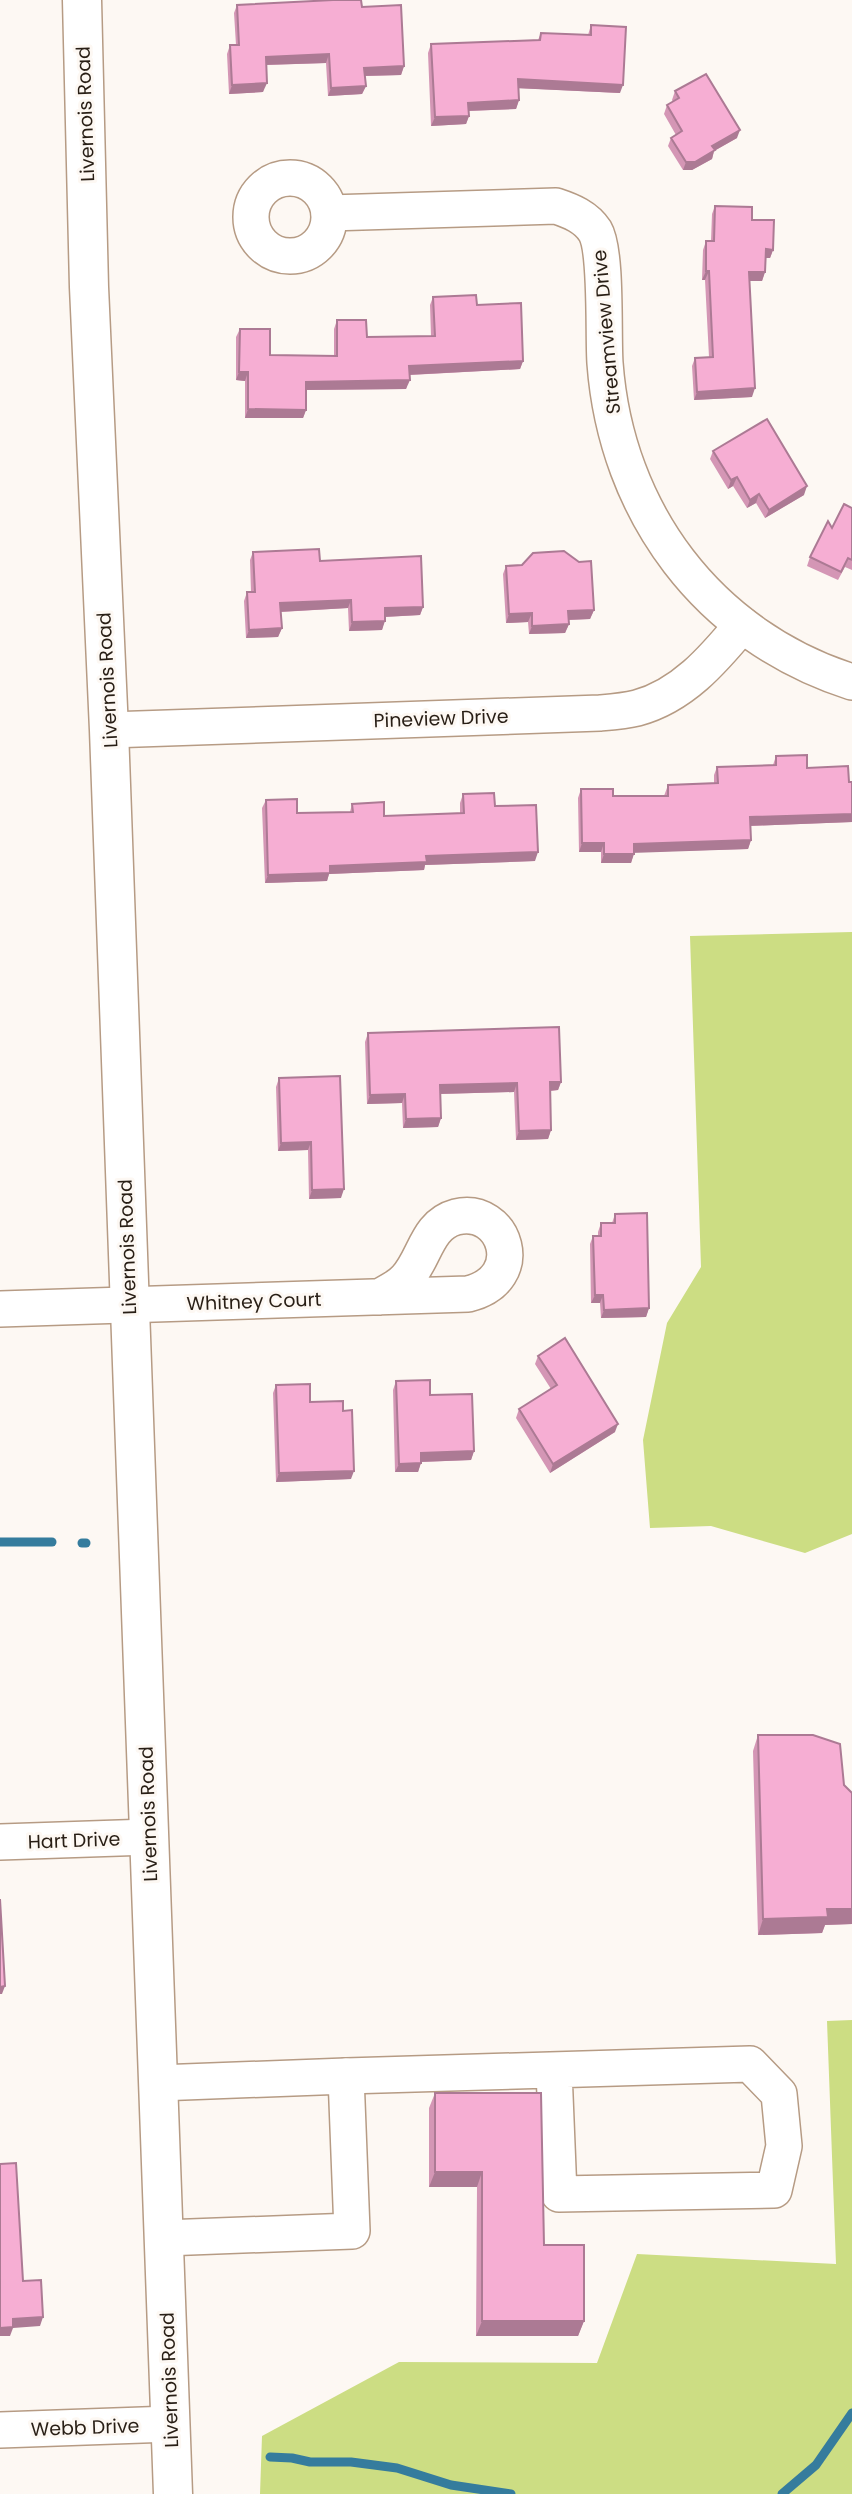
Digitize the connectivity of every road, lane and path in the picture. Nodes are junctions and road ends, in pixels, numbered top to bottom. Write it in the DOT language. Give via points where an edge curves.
graph roads {
  1 [pos="82,0"];
  2 [pos="329,213"];
  3 [pos="741,625"];
  4 [pos="852,682"];
  5 [pos="110,730"];
  6 [pos="379,1297"];
  7 [pos="129,1306"];
  8 [pos="0,1309"];
  9 [pos="149,1837"];
  10 [pos="0,1842"];
  11 [pos="554,2071"];
  12 [pos="346,2076"];
  13 [pos="158,2083"];
  14 [pos="164,2238"];
  15 [pos="171,2424"];
  16 [pos="0,2430"];
  17 [pos="173,2494"];
  1 -- 5 [label="main road, Livernois Road" via="90,301"];
  2 -- 3 [label="street, Streamview Drive" via="556,206 585,220 596,232 601,251 607,391 628,473 682,566"];
  3 -- 4 [label="street, Streamview Drive" via="798,660"];
  3 -- 5 [label="street, Pineview Drive" via="689,681 635,709"];
  5 -- 7 [label="main road, Livernois Road"];
  6 -- 7 [label="street, Whitney Court"];
  7 -- 8 [label="street, Whitney Court"];
  7 -- 9 [label="main road, Livernois Road"];
  9 -- 10 [label="street, Hart Drive"];
  9 -- 13 [label="main road, Livernois Road"];
  11 -- 11 [label="street" via="750,2064 779,2094 784,2146 774,2190 559,2193"];
  11 -- 12 [label="street"];
  12 -- 13 [label="street"];
  12 -- 14 [label="street" via="352,2231"];
  13 -- 14 [label="main road, Livernois Road"];
  14 -- 15 [label="main road, Livernois Road"];
  15 -- 16 [label="street, Webb Drive"];
  15 -- 17 [label="main road, Livernois Road"];
}
